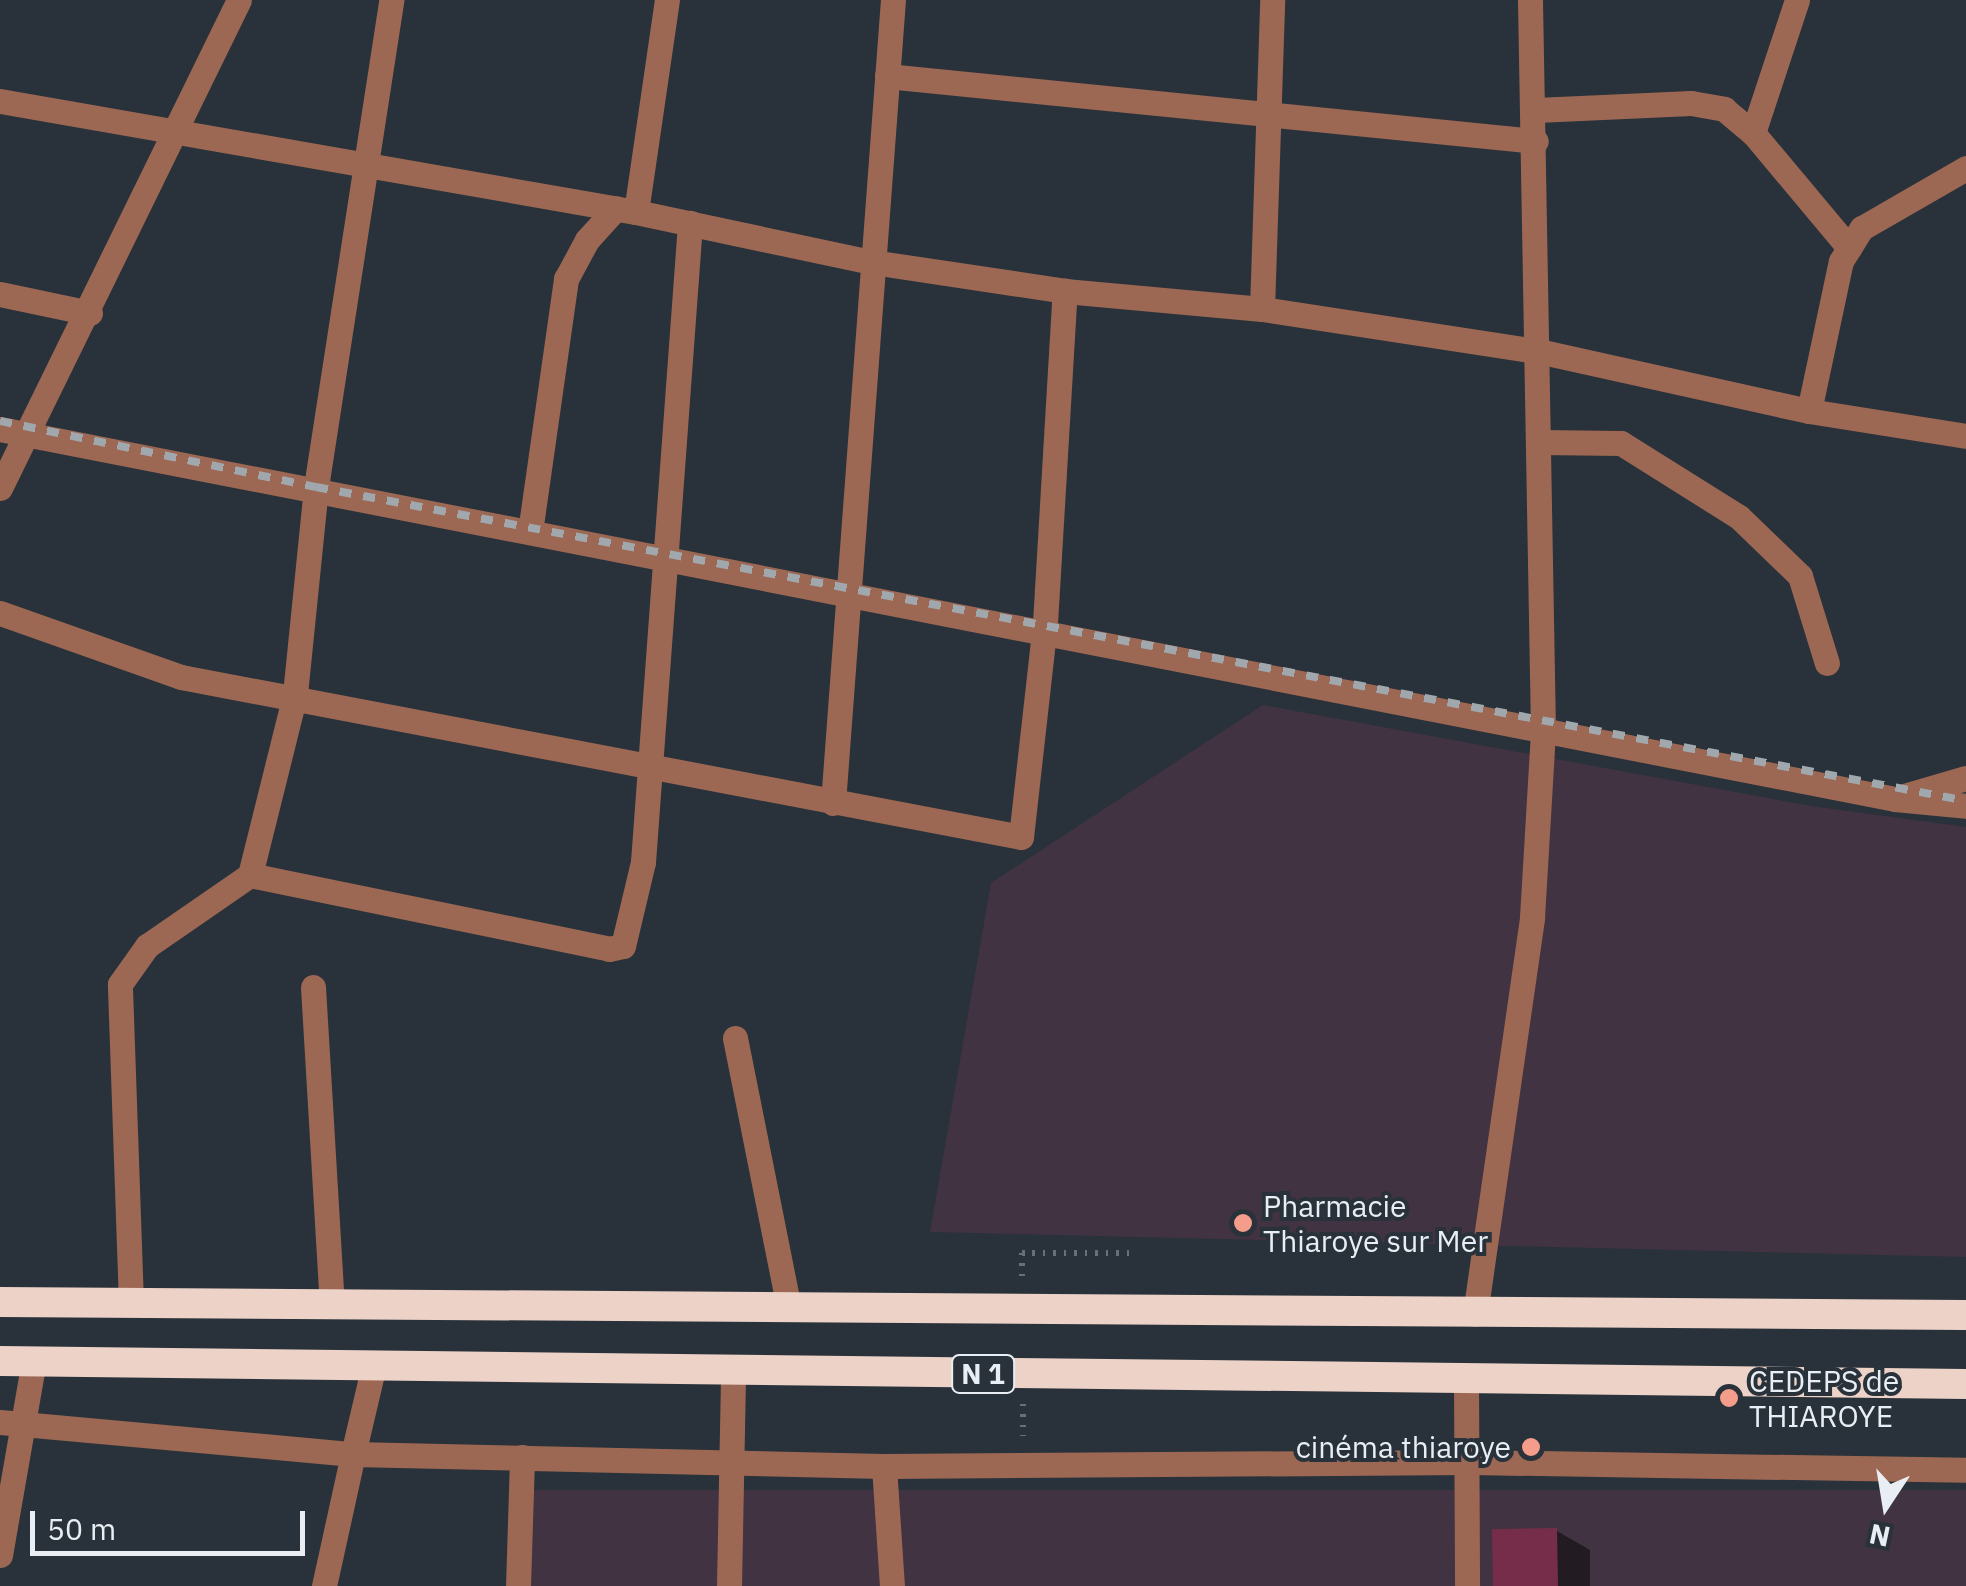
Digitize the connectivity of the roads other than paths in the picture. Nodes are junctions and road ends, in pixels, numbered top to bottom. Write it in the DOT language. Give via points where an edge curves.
graph roads {
  1 [pos="239,0"];
  2 [pos="392,0"];
  3 [pos="667,0"];
  4 [pos="893,0"];
  5 [pos="1272,0"];
  6 [pos="1530,0"];
  7 [pos="1797,0"];
  8 [pos="887,76"];
  9 [pos="0,101"];
  10 [pos="1270,109"];
  11 [pos="1536,110"];
  12 [pos="180,132"];
  13 [pos="1753,133"];
  14 [pos="1536,141"];
  15 [pos="366,165"];
  16 [pos="1966,168"];
  17 [pos="626,210"];
  18 [pos="690,223"];
  19 [pos="1850,248"];
  20 [pos="872,262"];
  21 [pos="1065,291"];
  22 [pos="0,294"];
  23 [pos="1262,309"];
  24 [pos="90,313"];
  25 [pos="1538,351"];
  26 [pos="1809,411"];
  27 [pos="12,432"];
  28 [pos="1966,436"];
  29 [pos="1540,442"];
  30 [pos="0,488"];
  31 [pos="316,494"];
  32 [pos="530,532"];
  33 [pos="666,560"];
  34 [pos="848,594"];
  35 [pos="0,613"];
  36 [pos="1044,634"];
  37 [pos="1827,663"];
  38 [pos="295,694"];
  39 [pos="1543,731"];
  40 [pos="650,766"];
  41 [pos="1966,778"];
  42 [pos="1895,799"];
  43 [pos="832,803"];
  44 [pos="1966,806"];
  45 [pos="250,875"];
  46 [pos="313,986"];
  47 [pos="735,1038"];
  48 [pos="0,1302"];
  49 [pos="131,1303"];
  50 [pos="332,1305"];
  51 [pos="789,1309"];
  52 [pos="1476,1314"];
  53 [pos="1966,1315"];
  54 [pos="0,1360"];
  55 [pos="34,1360"];
  56 [pos="374,1365"];
  57 [pos="732,1370"];
  58 [pos="1466,1380"];
  59 [pos="1966,1384"];
  60 [pos="13,1422"];
  61 [pos="354,1454"];
  62 [pos="522,1456"];
  63 [pos="1470,1462"];
  64 [pos="733,1465"];
  65 [pos="884,1466"];
  66 [pos="1966,1470"];
  67 [pos="0,1555"];
  68 [pos="324,1586"];
  69 [pos="518,1586"];
  70 [pos="729,1586"];
  71 [pos="892,1586"];
  72 [pos="1467,1586"];
  1 -- 12 [label="street"];
  2 -- 15 [label="street"];
  3 -- 17 [label="street"];
  4 -- 8 [label="street"];
  5 -- 10 [label="street"];
  6 -- 11 [label="street"];
  7 -- 13 [label="street"];
  8 -- 10 [label="street"];
  8 -- 20 [label="street"];
  9 -- 12 [label="street"];
  10 -- 14 [label="street"];
  10 -- 23 [label="street"];
  11 -- 13 [label="street" via="1691,103 1724,108"];
  11 -- 14 [label="street"];
  12 -- 15 [label="street"];
  12 -- 24 [label="street"];
  13 -- 19 [label="street"];
  14 -- 25 [label="street"];
  15 -- 17 [label="street"];
  15 -- 31 [label="street"];
  16 -- 19 [label="street" via="1862,228"];
  17 -- 18 [label="street"];
  17 -- 32 [label="street" via="586,240 566,279"];
  18 -- 20 [label="street"];
  18 -- 33 [label="street"];
  19 -- 26 [label="street"];
  20 -- 21 [label="street"];
  20 -- 34 [label="street"];
  21 -- 23 [label="street"];
  21 -- 36 [label="street"];
  22 -- 24 [label="street"];
  23 -- 25 [label="street"];
  24 -- 27 [label="street"];
  25 -- 26 [label="street"];
  25 -- 29 [label="street"];
  26 -- 28 [label="street"];
  27 -- 30 [label="street"];
  27 -- 31 [label="street"];
  29 -- 37 [label="street" via="1620,443 1740,517 1800,576"];
  29 -- 39 [label="street"];
  31 -- 32 [label="street"];
  31 -- 38 [label="street"];
  32 -- 33 [label="street"];
  33 -- 34 [label="street"];
  33 -- 40 [label="street"];
  34 -- 36 [label="street"];
  34 -- 43 [label="street"];
  35 -- 38 [label="street" via="181,677"];
  36 -- 39 [label="street"];
  36 -- 43 [label="street" via="1020,837"];
  38 -- 40 [label="street"];
  38 -- 45 [label="street"];
  39 -- 42 [label="street"];
  39 -- 52 [label="street" via="1532,917"];
  40 -- 43 [label="street"];
  40 -- 45 [label="street" via="643,862 622,946 609,949"];
  41 -- 42 [label="street"];
  42 -- 44 [label="street"];
  45 -- 49 [label="street" via="147,946 129,962 120,984"];
  46 -- 50 [label="street"];
  47 -- 51 [label="street"];
  48 -- 49 [label="highway, N 1"];
  49 -- 50 [label="highway, N 1"];
  50 -- 51 [label="highway, N 1"];
  51 -- 52 [label="highway, N 1"];
  52 -- 53 [label="highway, N 1"];
  54 -- 55 [label="highway, N 1"];
  55 -- 56 [label="highway, N 1"];
  55 -- 60 [label="street"];
  56 -- 57 [label="highway, N 1"];
  56 -- 61 [label="street"];
  57 -- 58 [label="highway, N 1"];
  57 -- 64 [label="street"];
  58 -- 59 [label="highway, N 1"];
  58 -- 63 [label="street"];
  60 -- 61 [label="street"];
  60 -- 67 [label="street"];
  61 -- 62 [label="street"];
  61 -- 68 [label="street"];
  62 -- 64 [label="street"];
  62 -- 69 [label="street"];
  63 -- 65 [label="street"];
  63 -- 66 [label="street"];
  63 -- 72 [label="street"];
  64 -- 65 [label="street"];
  64 -- 70 [label="street"];
  65 -- 71 [label="street"];
}
